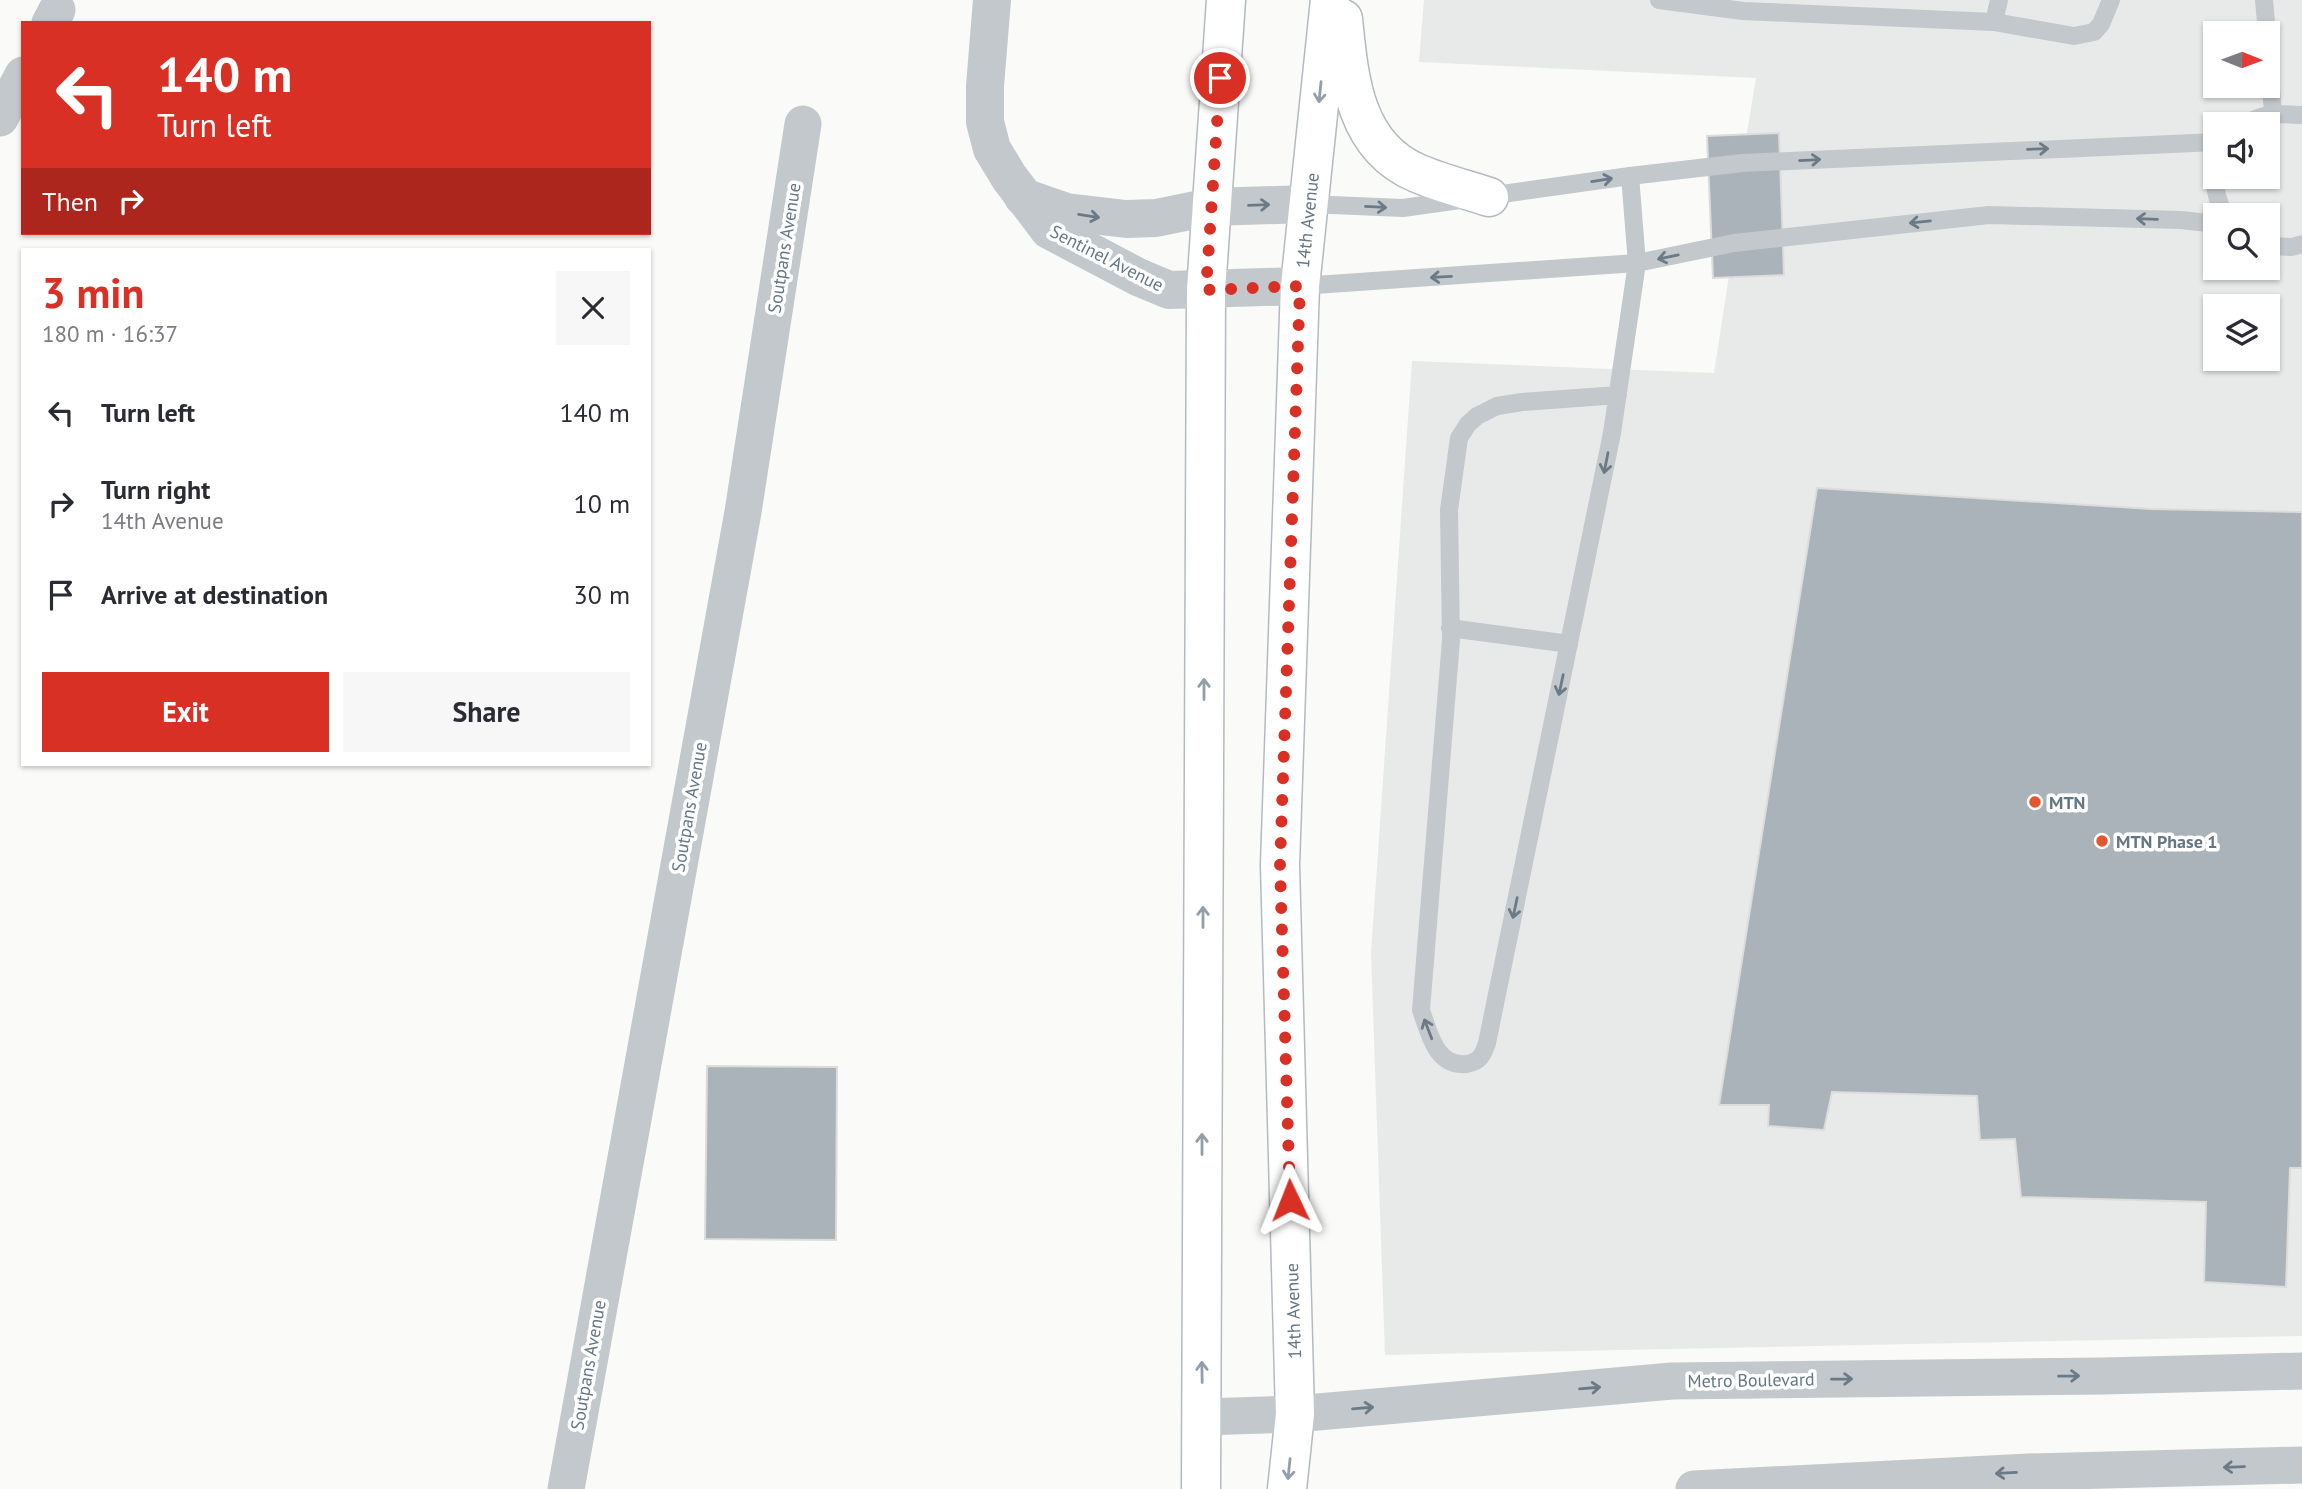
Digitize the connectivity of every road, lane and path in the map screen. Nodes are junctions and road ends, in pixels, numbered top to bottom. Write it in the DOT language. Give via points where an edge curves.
graph roads {
  1 [pos="992,0"];
  2 [pos="1226,0"];
  3 [pos="1330,0"];
  4 [pos="1341,0"];
  5 [pos="1659,0"];
  6 [pos="1999,0"];
  7 [pos="2112,0"];
  8 [pos="2264,0"];
  9 [pos="1744,5"];
  10 [pos="1864,8"];
  11 [pos="2266,21"];
  12 [pos="1994,22"];
  13 [pos="21,79"];
  14 [pos="2280,114"];
  15 [pos="2302,116"];
  16 [pos="0,118"];
  17 [pos="803,124"];
  18 [pos="2203,143"];
  19 [pos="1630,176"];
  20 [pos="1023,197"];
  21 [pos="1489,197"];
  22 [pos="1308,204"];
  23 [pos="1210,207"];
  24 [pos="2203,223"];
  25 [pos="2302,244"];
  26 [pos="2280,246"];
  27 [pos="1637,263"];
  28 [pos="1300,286"];
  29 [pos="1206,290"];
  30 [pos="1618,395"];
  31 [pos="1450,628"];
  32 [pos="1569,644"];
  33 [pos="2302,1371"];
  34 [pos="1296,1414"];
  35 [pos="1202,1417"];
  36 [pos="2302,1465"];
  37 [pos="566,1489"];
  38 [pos="1201,1489"];
  39 [pos="1287,1489"];
  40 [pos="1694,1489"];
  1 -- 20 [label="street, Sentinel Avenue" via="985,122 992,149"];
  2 -- 23 [label="main road"];
  3 -- 22 [label="main road, 14th Avenue, one-way"];
  4 -- 21 [label="main road" via="1354,96 1368,132 1383,150 1414,172"];
  5 -- 9 [label="lane"];
  6 -- 12 [label="lane"];
  7 -- 12 [label="lane" via="2101,24 2086,35"];
  8 -- 11 [label="lane"];
  9 -- 10 [label="lane"];
  10 -- 12 [label="lane"];
  13 -- 16 [label="street"];
  14 -- 15 [label="lane"];
  17 -- 37 [label="street, Soutpans Avenue" via="743,512"];
  19 -- 18 [label="lane, one-way" via="1742,163"];
  21 -- 19 [label="lane, one-way"];
  19 -- 27 [label="lane"];
  20 -- 23 [label="street, Sentinel Avenue, one-way" via="1066,212 1126,219"];
  20 -- 29 [label="street, Sentinel Avenue" via="1060,238 1169,290"];
  22 -- 21 [label="lane, one-way" via="1403,208"];
  23 -- 22 [label="street, Sentinel Avenue, one-way"];
  22 -- 28 [label="main road, 14th Avenue"];
  23 -- 29 [label="main road"];
  24 -- 27 [label="lane, one-way" via="1989,215 1734,243"];
  25 -- 26 [label="lane"];
  27 -- 28 [label="lane, one-way"];
  27 -- 30 [label="lane"];
  28 -- 29 [label="street, Sentinel Avenue"];
  28 -- 34 [label="main road, 14th Avenue" via="1280,865"];
  35 -- 29 [label="main road, one-way"];
  30 -- 31 [label="lane" via="1522,402 1497,407 1468,424 1459,438 1449,510"];
  30 -- 32 [label="lane, one-way"];
  31 -- 32 [label="lane"];
  32 -- 31 [label="lane, one-way" via="1487,1043 1476,1062 1451,1063 1435,1047 1421,1010"];
  34 -- 33 [label="street, Metro Boulevard, one-way" via="1672,1381"];
  34 -- 35 [label="street, Metro Boulevard"];
  34 -- 39 [label="main road, 14th Avenue, one-way"];
  35 -- 38 [label="main road"];
  36 -- 40 [label="street, one-way" via="2029,1472"];
}
